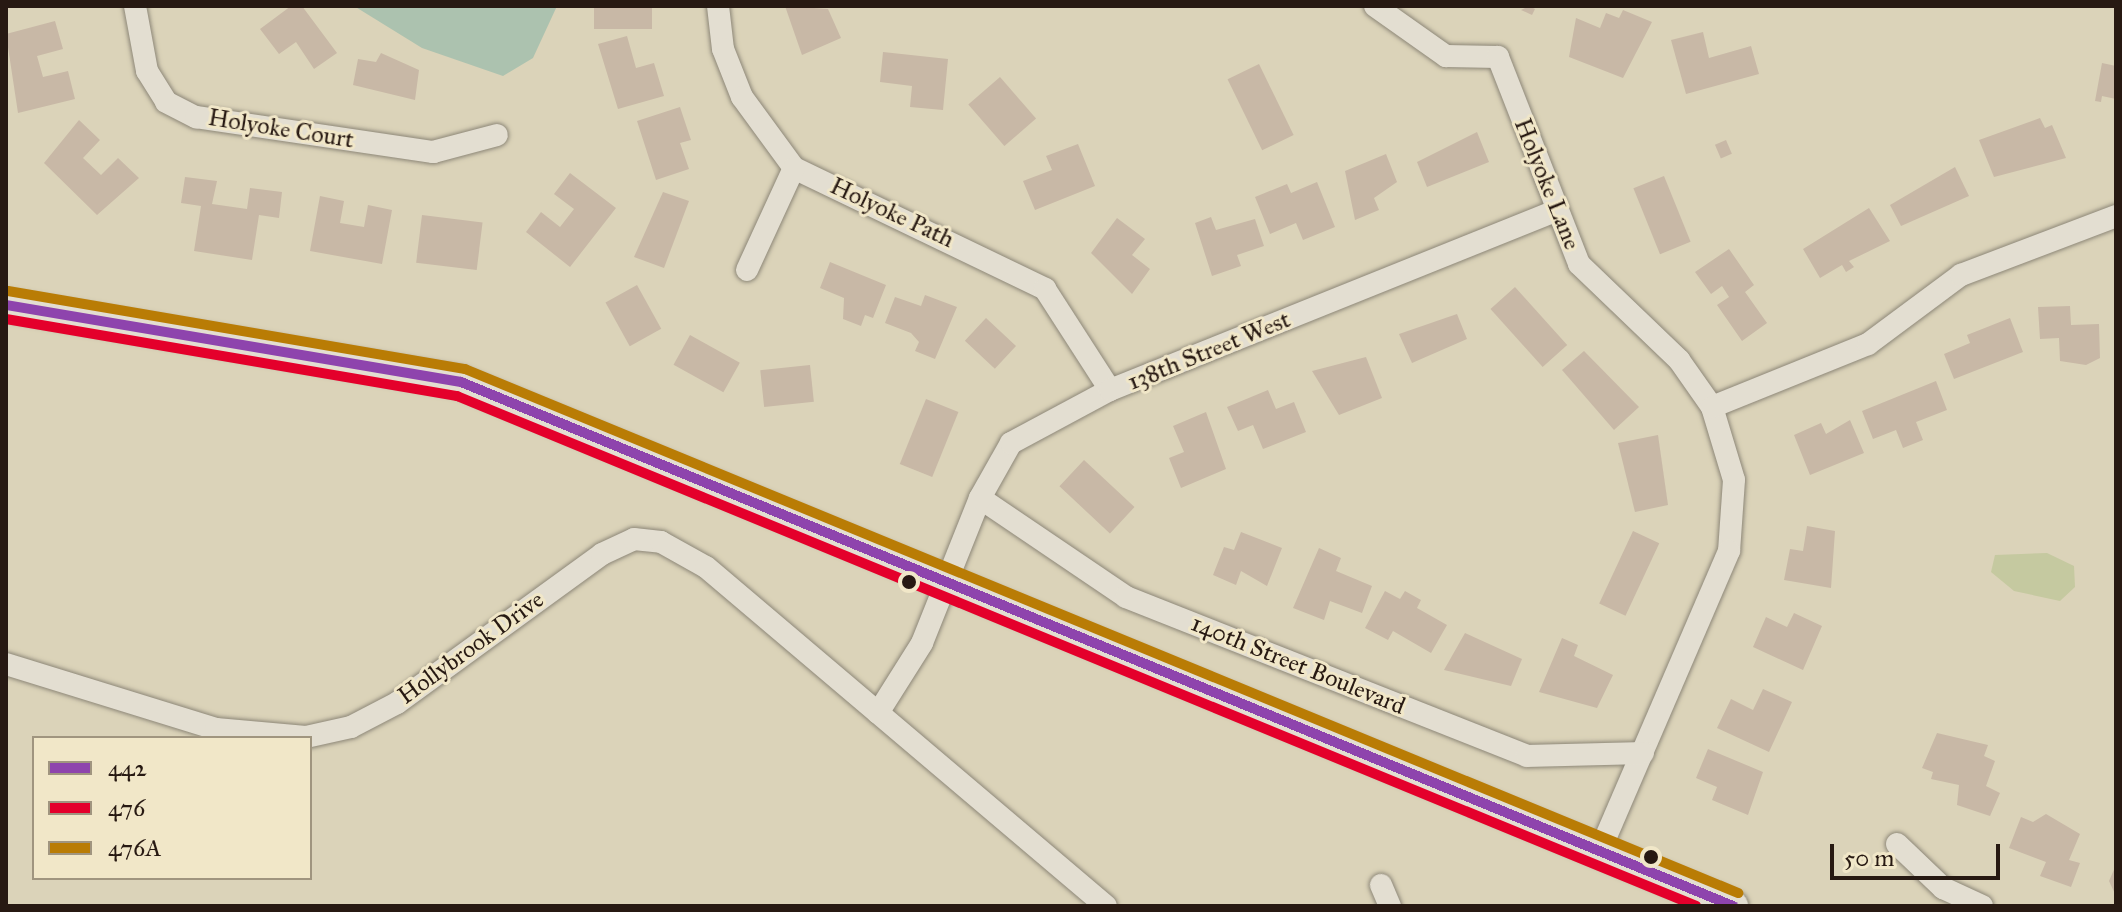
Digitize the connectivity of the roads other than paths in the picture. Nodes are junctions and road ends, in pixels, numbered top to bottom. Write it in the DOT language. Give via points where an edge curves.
graph roads {
  1 [pos="135,6"];
  2 [pos="718,6"];
  3 [pos="1375,6"];
  4 [pos="497,135"];
  5 [pos="794,168"];
  6 [pos="1555,211"];
  7 [pos="2116,216"];
  8 [pos="747,270"];
  9 [pos="6,305"];
  10 [pos="1110,390"];
  11 [pos="1712,407"];
  12 [pos="980,498"];
  13 [pos="945,582"];
  14 [pos="6,664"];
  15 [pos="878,713"];
  16 [pos="295,736"];
  17 [pos="310,736"];
  18 [pos="1643,753"];
  19 [pos="1897,844"];
  20 [pos="1600,851"];
  21 [pos="1106,906"];
  22 [pos="1733,906"];
  23 [pos="1982,906"];
  1 -- 4 [label="street, Holyoke Court" via="147,71 166,102 196,117 433,152"];
  2 -- 5 [label="street, Holyoke Path" via="723,49 742,97"];
  3 -- 6 [label="street, Holyoke Lane" via="1446,56 1498,57"];
  5 -- 8 [label="street"];
  5 -- 10 [label="street, Holyoke Path" via="1045,289"];
  6 -- 10 [label="street, 138th Street West"];
  6 -- 11 [label="street, Holyoke Lane" via="1579,264 1679,360"];
  7 -- 11 [label="street" via="1961,275 1868,344"];
  9 -- 13 [label="street" via="461,382"];
  10 -- 12 [label="street, 138th Street West" via="1011,443"];
  11 -- 18 [label="street, Holyoke Lane" via="1734,480 1729,551"];
  12 -- 13 [label="street, 138th Street West"];
  12 -- 18 [label="street, 140th Street Boulevard" via="1126,597 1527,756"];
  13 -- 15 [label="street, 138th Street West" via="922,643"];
  13 -- 20 [label="street"];
  14 -- 16 [label="street, Hollybrook Drive" via="216,729"];
  15 -- 17 [label="street, Hollybrook Drive" via="706,567 661,542 634,539 551,589 397,703 351,727"];
  15 -- 21 [label="street, Hollybrook Drive"];
  18 -- 20 [label="street, Holyoke Lane"];
  19 -- 23 [label="street" via="1943,888"];
  20 -- 22 [label="street"];
}
